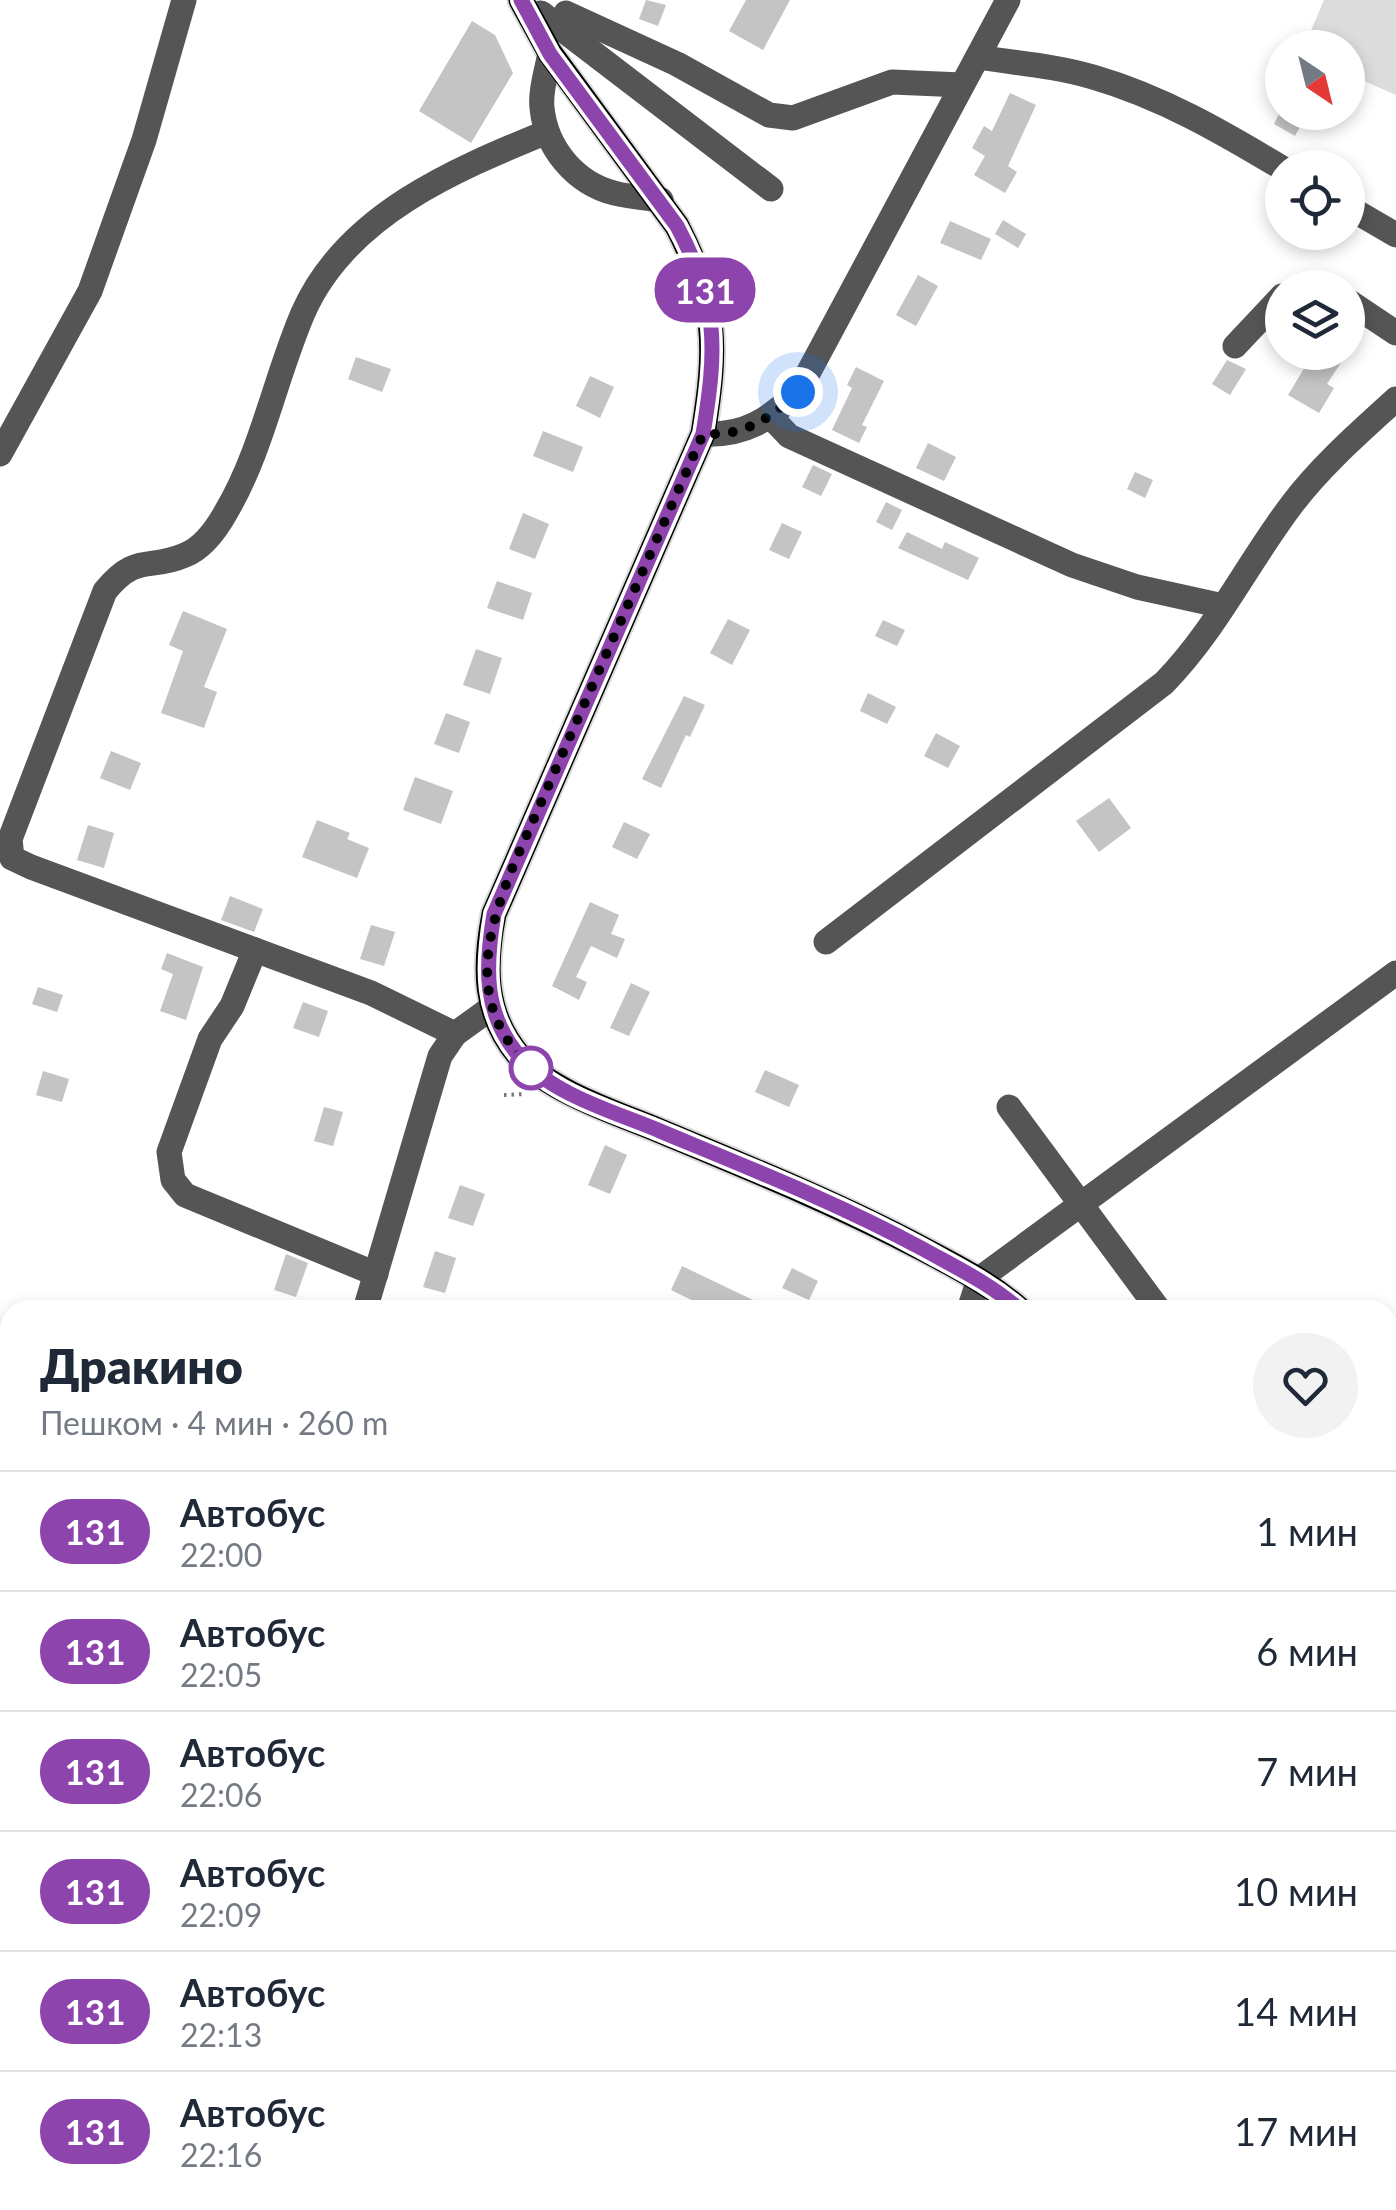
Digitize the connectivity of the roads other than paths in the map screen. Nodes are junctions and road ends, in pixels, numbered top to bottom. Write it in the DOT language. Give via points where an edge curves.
graph roads {
  1 [pos="184,0"];
  2 [pos="1008,0"];
  3 [pos="543,8"];
  4 [pos="550,54"];
  5 [pos="978,57"];
  6 [pos="962,85"];
  7 [pos="547,132"];
  8 [pos="1265,158"];
  9 [pos="771,189"];
  10 [pos="661,200"];
  11 [pos="1365,217"];
  12 [pos="1396,235"];
  13 [pos="1365,313"];
  14 [pos="1265,314"];
  15 [pos="1396,333"];
  16 [pos="1235,346"];
  17 [pos="1396,399"];
  18 [pos="771,417"];
  19 [pos="703,434"];
  20 [pos="0,454"];
  21 [pos="1223,606"];
  22 [pos="826,942"];
  23 [pos="255,950"];
  24 [pos="1396,974"];
  25 [pos="491,1008"];
  26 [pos="455,1034"];
  27 [pos="1009,1107"];
  28 [pos="1080,1206"];
  29 [pos="376,1274"];
  30 [pos="979,1279"];
  31 [pos="368,1300"];
  32 [pos="972,1300"];
  33 [pos="1007,1300"];
  34 [pos="1151,1300"];
  1 -- 20 [label="street" via="90,291"];
  2 -- 5 [label="street"];
  3 -- 4 [label="main road"];
  3 -- 6 [label="street" via="677,64 770,115 793,118 892,82"];
  3 -- 9 [label="street"];
  4 -- 7 [label="street" via="542,105"];
  4 -- 10 [label="main road"];
  5 -- 6 [label="street"];
  5 -- 8 [label="street" via="1134,90"];
  6 -- 18 [label="street" via="798,392"];
  7 -- 10 [label="street" via="559,158 584,178 611,193"];
  7 -- 23 [label="street" via="402,202 342,252 304,310 227,512 203,544 184,556 144,562 104,591 10,839 12,858 30,867"];
  10 -- 19 [label="main road" via="708,298 712,348"];
  11 -- 12 [label="street"];
  13 -- 15 [label="street"];
  14 -- 16 [label="street"];
  17 -- 21 [label="street" via="1325,463"];
  18 -- 19 [label="street" via="738,432"];
  18 -- 21 [label="street" via="789,436 1072,565"];
  19 -- 25 [label="main road" via="494,914 486,956"];
  21 -- 22 [label="street" via="1164,684"];
  23 -- 26 [label="street" via="370,992"];
  23 -- 29 [label="street" via="210,1039 169,1152 173,1180 184,1195"];
  24 -- 28 [label="street"];
  25 -- 26 [label="street"];
  25 -- 30 [label="main road" via="512,1046 543,1077 807,1192"];
  26 -- 29 [label="street" via="440,1056"];
  27 -- 28 [label="street"];
  28 -- 30 [label="street"];
  28 -- 34 [label="street"];
  29 -- 31 [label="street"];
  30 -- 32 [label="street"];
  30 -- 33 [label="main road"];
}
